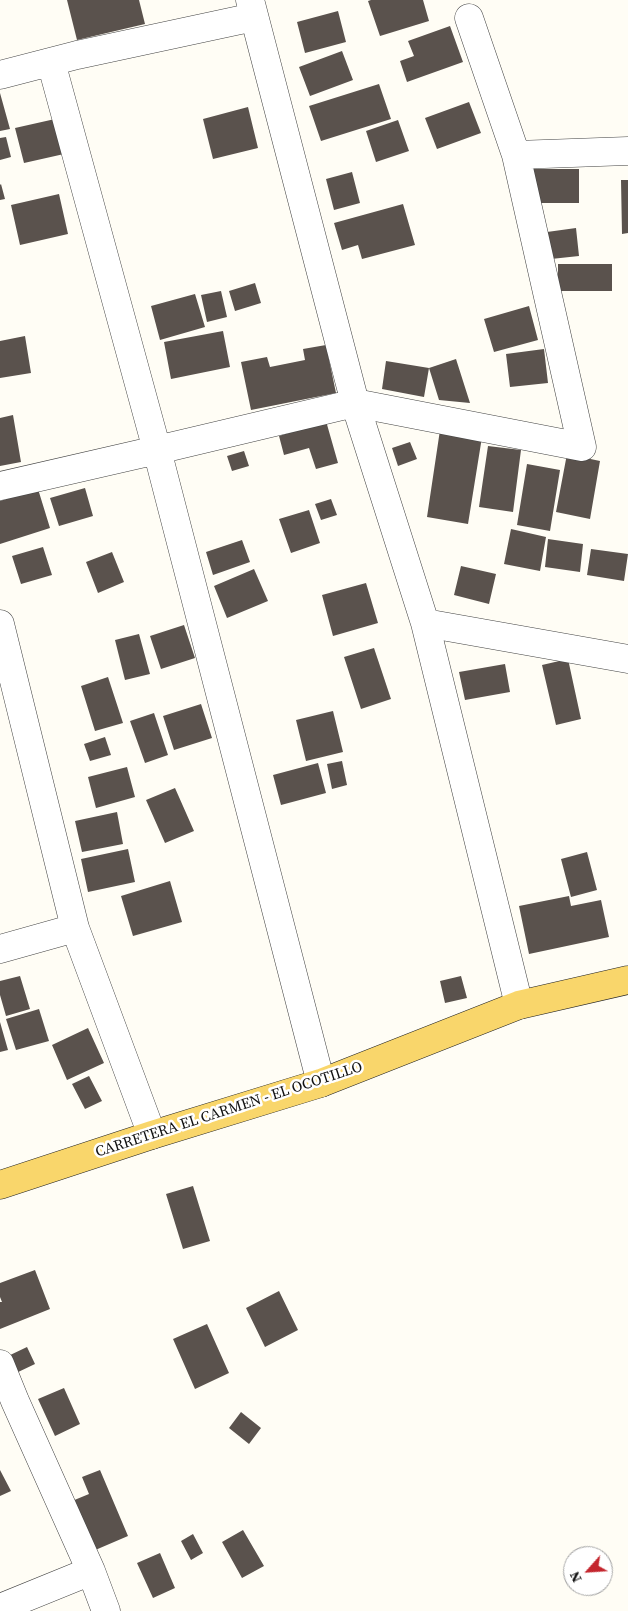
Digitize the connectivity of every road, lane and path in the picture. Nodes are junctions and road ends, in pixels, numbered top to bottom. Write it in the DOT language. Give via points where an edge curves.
graph roads {
  1 [pos="252,9"];
  2 [pos="469,18"];
  3 [pos="51,62"];
  4 [pos="0,75"];
  5 [pos="628,151"];
  6 [pos="516,156"];
  7 [pos="355,403"];
  8 [pos="157,450"];
  9 [pos="0,486"];
  10 [pos="426,623"];
  11 [pos="0,624"];
  12 [pos="628,659"];
  13 [pos="75,928"];
  14 [pos="0,949"];
  15 [pos="628,980"];
  16 [pos="519,1005"];
  17 [pos="321,1083"];
  18 [pos="152,1135"];
  19 [pos="0,1185"];
  20 [pos="0,1364"];
  21 [pos="7,1404"];
  22 [pos="91,1571"];
  23 [pos="0,1608"];
  24 [pos="106,1611"];
  1 -- 3 [label="street"];
  1 -- 7 [label="street"];
  2 -- 6 [label="street"];
  3 -- 4 [label="street"];
  3 -- 8 [label="street"];
  5 -- 6 [label="street"];
  6 -- 7 [label="street" via="582,447"];
  7 -- 8 [label="street"];
  7 -- 10 [label="street"];
  8 -- 9 [label="street"];
  8 -- 17 [label="street"];
  10 -- 12 [label="street"];
  10 -- 16 [label="street"];
  11 -- 13 [label="street"];
  13 -- 14 [label="street"];
  13 -- 18 [label="street"];
  15 -- 16 [label="main road, CARRETERA EL CARMEN - EL OCOTILLO"];
  16 -- 17 [label="main road, CARRETERA EL CARMEN - EL OCOTILLO"];
  17 -- 18 [label="main road, CARRETERA EL CARMEN - EL OCOTILLO"];
  18 -- 19 [label="main road, CARRETERA EL CARMEN - EL OCOTILLO"];
  20 -- 21 [label="street"];
  21 -- 22 [label="street"];
  22 -- 23 [label="street"];
  22 -- 24 [label="street"];
}
